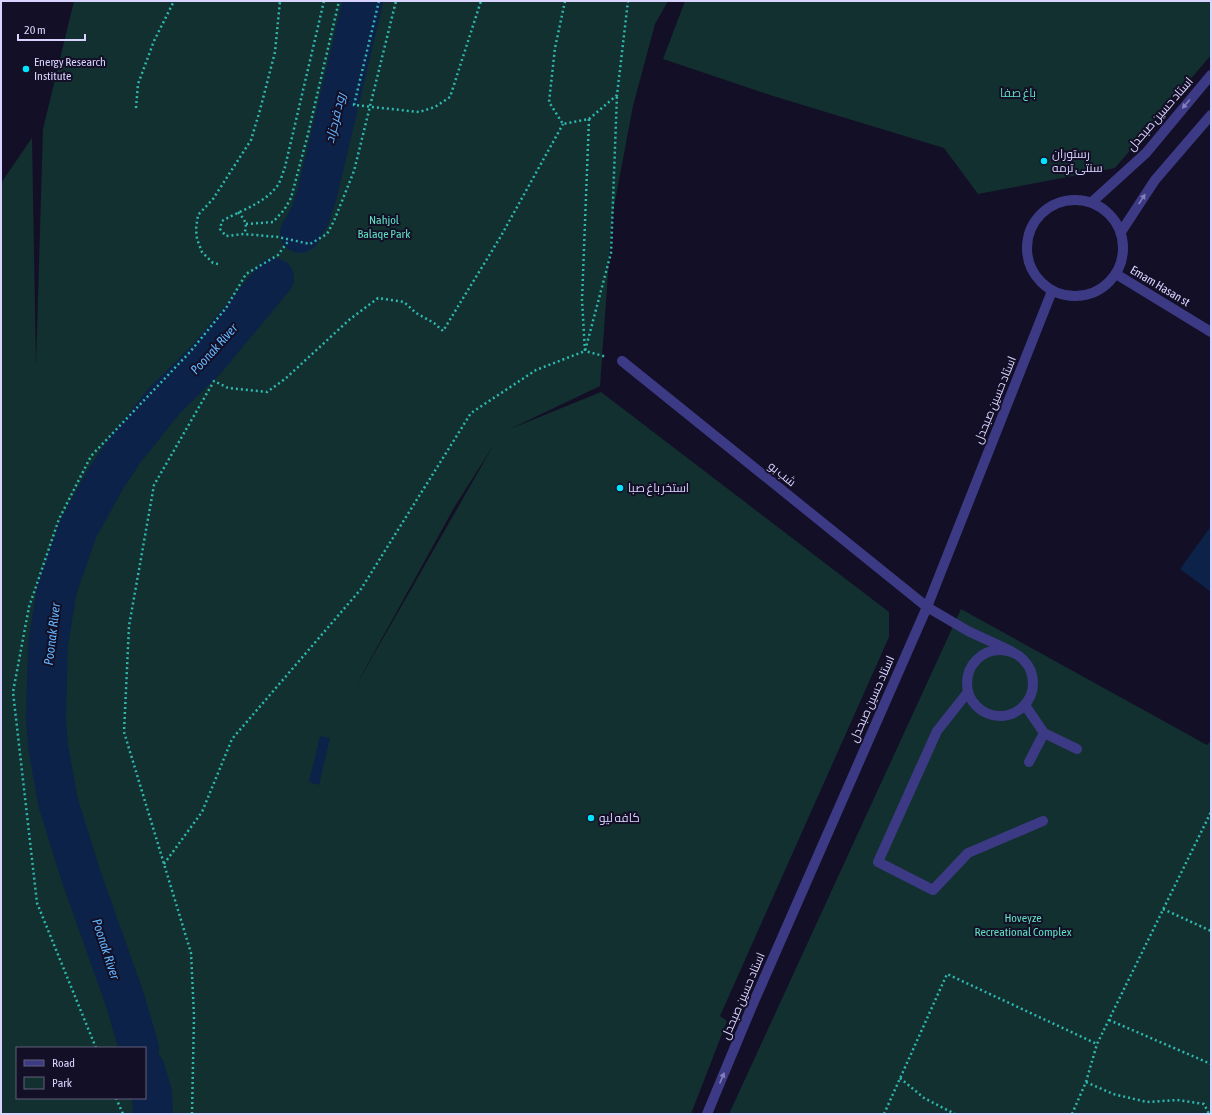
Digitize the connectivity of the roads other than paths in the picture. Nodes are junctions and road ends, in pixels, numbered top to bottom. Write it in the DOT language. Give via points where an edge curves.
graph roads {
  1 [pos="1211,74"];
  2 [pos="1211,115"];
  3 [pos="1092,202"];
  4 [pos="1121,232"];
  5 [pos="1116,274"];
  6 [pos="1052,291"];
  7 [pos="1211,332"];
  8 [pos="622,361"];
  9 [pos="927,607"];
  10 [pos="1011,651"];
  11 [pos="968,692"];
  12 [pos="1025,706"];
  13 [pos="1044,733"];
  14 [pos="1077,749"];
  15 [pos="1029,762"];
  16 [pos="1043,821"];
  17 [pos="707,1114"];
  1 -- 3 [label="street, استاد حسین صبحدل, one-way" via="1146,153"];
  4 -- 2 [label="street, one-way" via="1155,180"];
  3 -- 4 [label="street" via="1114,219"];
  3 -- 6 [label="street" via="1065,200 1042,212 1034,223 1027,247 1028,261 1034,273"];
  4 -- 5 [label="street" via="1124,246 1122,261"];
  5 -- 6 [label="street" via="1107,285 1087,295 1066,296"];
  5 -- 7 [label="street, Emam Hasan st"];
  6 -- 9 [label="street, استاد حسین صبحدل"];
  8 -- 9 [label="street, شب بو"];
  9 -- 10 [label="street, شب بو" via="968,631"];
  17 -- 9 [label="street, استاد حسین صبحدل, one-way"];
  10 -- 11 [label="street" via="1001,649 981,655 969,671"];
  10 -- 12 [label="street" via="1029,664 1033,674 1032,696"];
  11 -- 12 [label="street" via="972,701 988,714 1008,715"];
  11 -- 16 [label="street" via="938,731 878,862 933,890 968,853"];
  12 -- 13 [label="street"];
  13 -- 14 [label="street"];
  13 -- 15 [label="street"];
}
